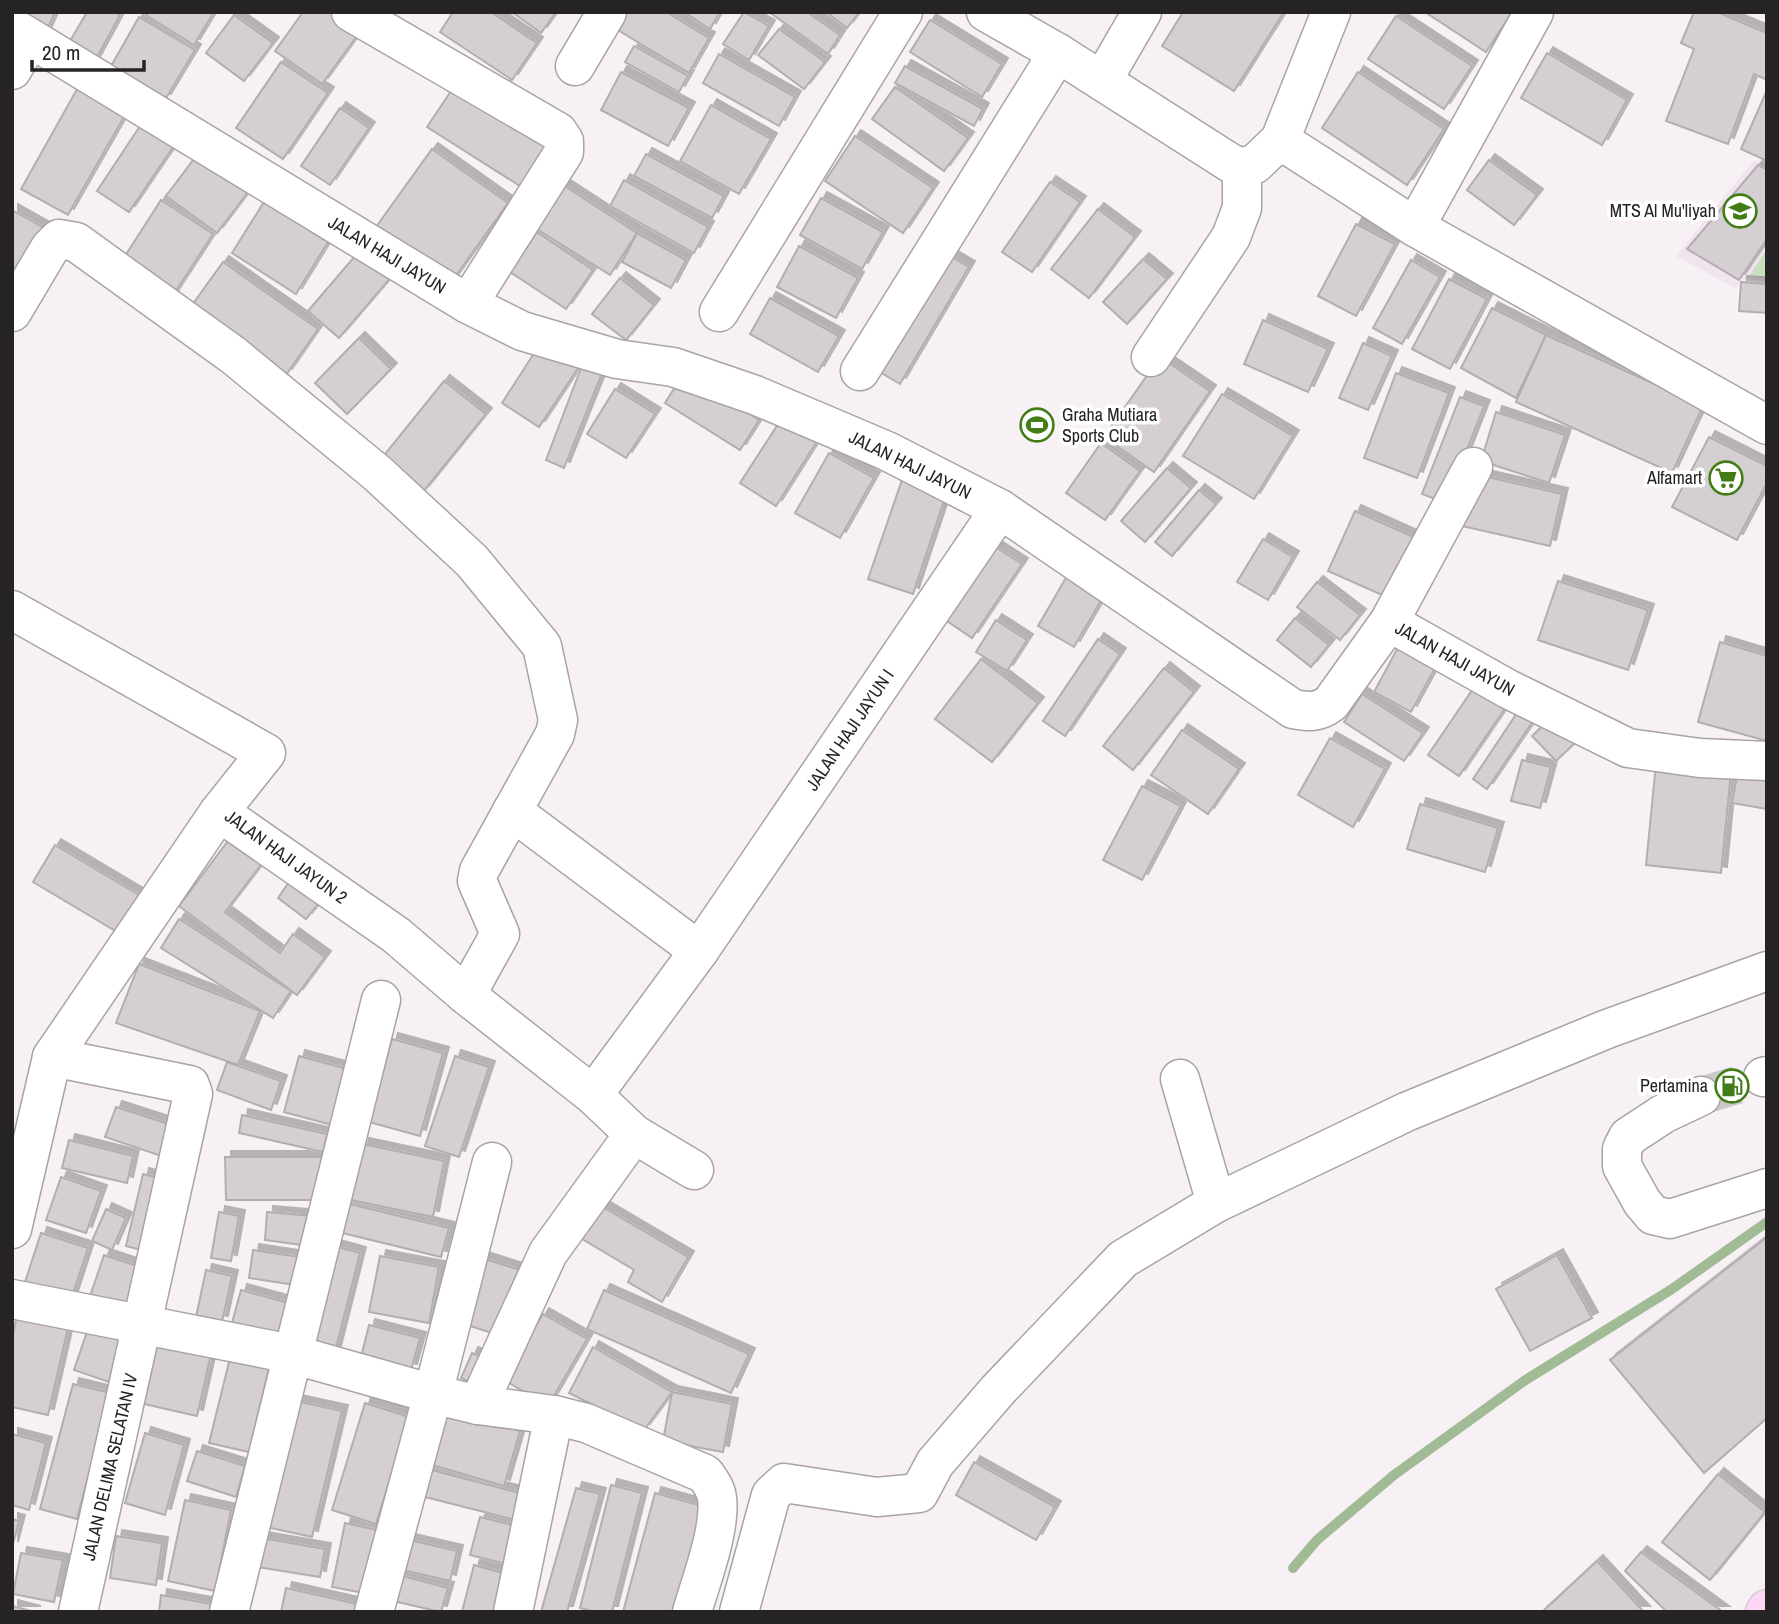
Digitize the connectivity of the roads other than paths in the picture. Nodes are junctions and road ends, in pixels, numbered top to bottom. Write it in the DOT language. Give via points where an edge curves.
graph roads {
  1 [pos="351,12"];
  2 [pos="607,12"];
  3 [pos="903,12"];
  4 [pos="986,12"];
  5 [pos="1142,12"];
  6 [pos="1331,12"];
  7 [pos="1534,12"];
  8 [pos="18,45"];
  9 [pos="1058,53"];
  10 [pos="575,65"];
  11 [pos="1102,81"];
  12 [pos="1280,140"];
  13 [pos="1242,167"];
  14 [pos="1415,228"];
  15 [pos="468,304"];
  16 [pos="12,312"];
  17 [pos="719,312"];
  18 [pos="1151,357"];
  19 [pos="860,371"];
  20 [pos="1767,425"];
  21 [pos="1473,467"];
  22 [pos="1000,509"];
  23 [pos="12,610"];
  24 [pos="1389,622"];
  25 [pos="1767,761"];
  26 [pos="512,811"];
  27 [pos="219,812"];
  28 [pos="699,951"];
  29 [pos="1767,971"];
  30 [pos="466,995"];
  31 [pos="381,1000"];
  32 [pos="52,1057"];
  33 [pos="1180,1079"];
  34 [pos="593,1095"];
  35 [pos="1701,1096"];
  36 [pos="634,1134"];
  37 [pos="492,1162"];
  38 [pos="694,1170"];
  39 [pos="1767,1188"];
  40 [pos="1216,1203"];
  41 [pos="12,1229"];
  42 [pos="12,1299"];
  43 [pos="143,1323"];
  44 [pos="292,1354"];
  45 [pos="433,1394"];
  46 [pos="478,1405"];
  47 [pos="554,1415"];
  48 [pos="78,1612"];
  49 [pos="229,1612"];
  50 [pos="374,1612"];
  51 [pos="513,1612"];
  52 [pos="692,1612"];
  53 [pos="739,1612"];
  1 -- 15 [label="street" via="558,132 564,141 564,152"];
  2 -- 10 [label="street"];
  3 -- 17 [label="street"];
  4 -- 9 [label="street"];
  5 -- 11 [label="street"];
  6 -- 12 [label="street"];
  7 -- 14 [label="street"];
  8 -- 15 [label="street, JALAN HAJI JAYUN"];
  9 -- 11 [label="street"];
  9 -- 19 [label="street"];
  11 -- 13 [label="street"];
  12 -- 13 [label="street" via="1255,164"];
  12 -- 14 [label="street"];
  13 -- 18 [label="street" via="1242,208 1231,237"];
  14 -- 20 [label="street"];
  15 -- 22 [label="street, JALAN HAJI JAYUN" via="522,331 617,359 673,367 755,395 887,451"];
  16 -- 26 [label="street" via="50,248 59,239 76,242 233,355 377,473 472,561 542,646 558,720 555,734"];
  21 -- 24 [label="street"];
  22 -- 24 [label="street, JALAN HAJI JAYUN" via="1293,709 1319,712 1331,704"];
  22 -- 28 [label="street, JALAN HAJI JAYUN I"];
  23 -- 27 [label="street, JALAN HAJI JAYUN 2" via="266,753"];
  24 -- 25 [label="street, JALAN HAJI JAYUN" via="1628,748"];
  26 -- 28 [label="street"];
  26 -- 30 [label="street" via="477,881 500,934"];
  27 -- 30 [label="street, JALAN HAJI JAYUN 2" via="396,936"];
  27 -- 32 [label="street"];
  28 -- 34 [label="street, JALAN HAJI JAYUN I"];
  29 -- 40 [label="street" via="1607,1029 1406,1112"];
  30 -- 34 [label="street, JALAN HAJI JAYUN 2"];
  31 -- 44 [label="street"];
  32 -- 41 [label="street"];
  32 -- 43 [label="street, JALAN DELIMA SELATAN IV" via="192,1088"];
  33 -- 40 [label="street"];
  34 -- 36 [label="street, JALAN HAJI JAYUN 2"];
  35 -- 39 [label="street" via="1628,1137 1622,1166 1642,1202 1653,1215 1670,1219"];
  36 -- 38 [label="street, JALAN HAJI JAYUN 2"];
  36 -- 46 [label="street" via="548,1253"];
  37 -- 45 [label="street"];
  40 -- 53 [label="street" via="1123,1259 999,1390 927,1478 877,1497 784,1483 771,1495"];
  42 -- 43 [label="street"];
  43 -- 44 [label="street"];
  43 -- 48 [label="street, JALAN DELIMA SELATAN IV"];
  44 -- 45 [label="street"];
  44 -- 49 [label="street"];
  45 -- 46 [label="street"];
  45 -- 50 [label="street"];
  46 -- 47 [label="street"];
  47 -- 51 [label="street"];
  47 -- 52 [label="street" via="586,1423 705,1474 712,1483 717,1498 716,1527"];
}
